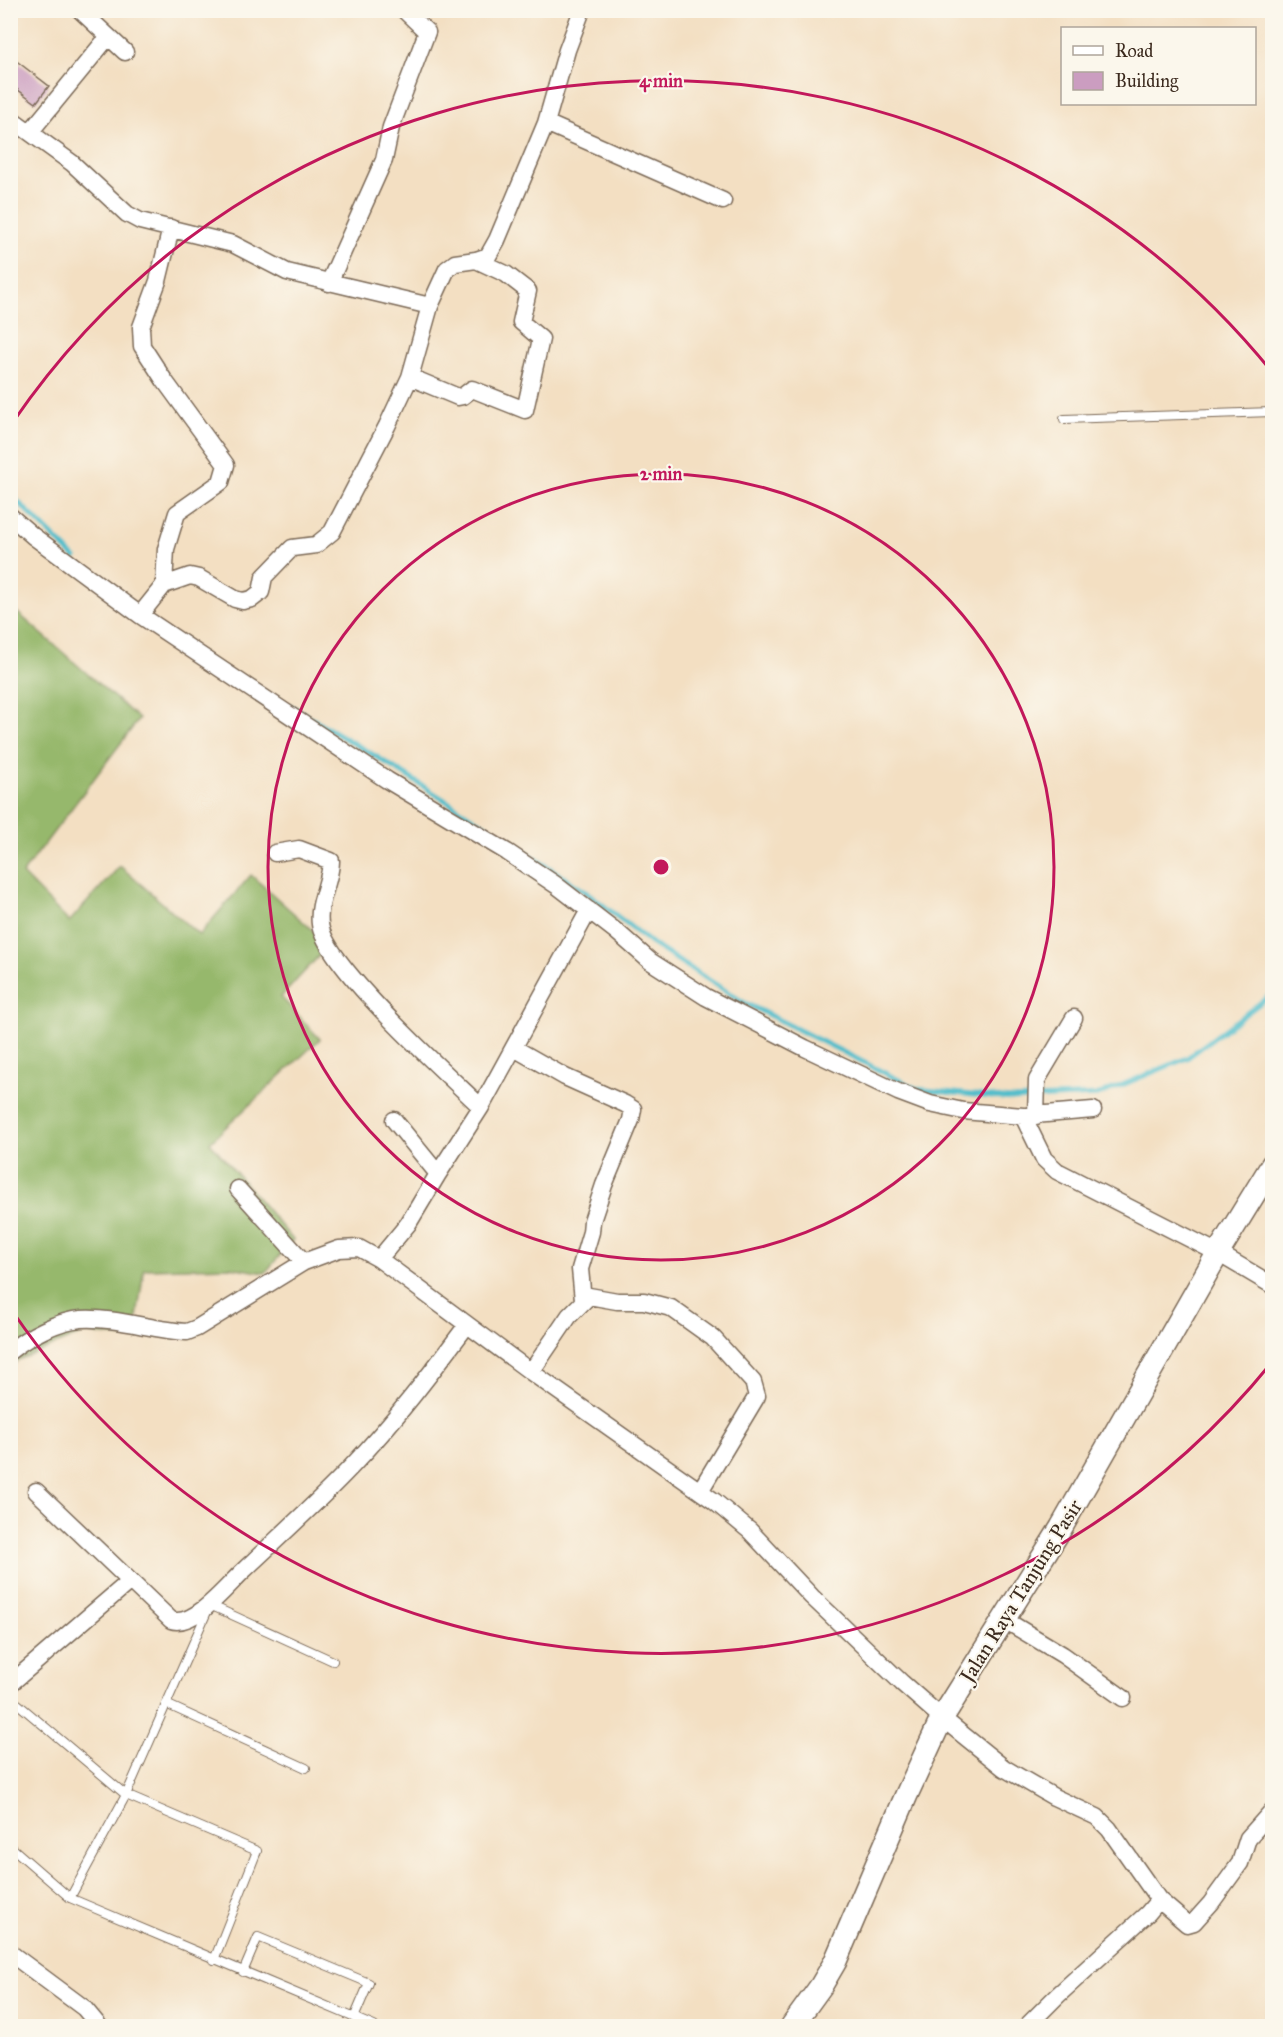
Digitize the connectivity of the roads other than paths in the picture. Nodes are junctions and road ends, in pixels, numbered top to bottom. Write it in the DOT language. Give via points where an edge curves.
graph roads {
  1 [pos="80,10"];
  2 [pos="404,10"];
  3 [pos="582,10"];
  4 [pos="108,37"];
  5 [pos="125,52"];
  6 [pos="10,118"];
  7 [pos="546,123"];
  8 [pos="31,131"];
  9 [pos="723,201"];
  10 [pos="171,228"];
  11 [pos="476,260"];
  12 [pos="329,283"];
  13 [pos="430,306"];
  14 [pos="410,377"];
  15 [pos="1272,412"];
  16 [pos="1065,420"];
  17 [pos="10,516"];
  18 [pos="164,585"];
  19 [pos="145,610"];
  20 [pos="275,853"];
  21 [pos="589,910"];
  22 [pos="1074,1018"];
  23 [pos="514,1048"];
  24 [pos="481,1107"];
  25 [pos="1093,1110"];
  26 [pos="1032,1115"];
  27 [pos="394,1120"];
  28 [pos="1272,1165"];
  29 [pos="438,1174"];
  30 [pos="238,1189"];
  31 [pos="1218,1253"];
  32 [pos="379,1259"];
  33 [pos="304,1262"];
  34 [pos="1272,1285"];
  35 [pos="583,1300"];
  36 [pos="467,1325"];
  37 [pos="10,1351"];
  38 [pos="531,1372"];
  39 [pos="36,1491"];
  40 [pos="700,1491"];
  41 [pos="130,1581"];
  42 [pos="210,1605"];
  43 [pos="1005,1620"];
  44 [pos="333,1661"];
  45 [pos="10,1684"];
  46 [pos="1123,1698"];
  47 [pos="18,1704"];
  48 [pos="166,1704"];
  49 [pos="942,1718"];
  50 [pos="306,1768"];
  51 [pos="126,1795"];
  52 [pos="1272,1811"];
  53 [pos="10,1846"];
  54 [pos="70,1898"];
  55 [pos="1162,1902"];
  56 [pos="10,1953"];
  57 [pos="214,1960"];
  58 [pos="243,1972"];
  59 [pos="354,2018"];
  60 [pos="99,2026"];
  61 [pos="374,2026"];
  62 [pos="792,2026"];
  63 [pos="1027,2026"];
  1 -- 4 [label="street"];
  2 -- 12 [label="street" via="427,32 391,127 384,160"];
  3 -- 7 [label="street"];
  4 -- 5 [label="street"];
  4 -- 8 [label="street"];
  6 -- 8 [label="street"];
  7 -- 9 [label="street"];
  7 -- 11 [label="street" via="497,240 488,256"];
  8 -- 10 [label="street" via="127,214"];
  10 -- 12 [label="street" via="232,244 287,272"];
  10 -- 18 [label="street" via="141,327 142,346 226,465 221,482 177,513 166,549"];
  11 -- 13 [label="street" via="455,263 447,269"];
  11 -- 14 [label="street" via="506,273 528,291 521,322 541,339 525,410 475,390 459,397"];
  12 -- 13 [label="street"];
  13 -- 14 [label="street"];
  14 -- 18 [label="street" via="332,532 322,542 292,549 264,577 259,594 247,601 235,599 193,576"];
  15 -- 16 [label="lane"];
  17 -- 19 [label="street" via="33,536"];
  18 -- 19 [label="street"];
  19 -- 21 [label="street" via="387,780 507,852"];
  20 -- 24 [label="street" via="299,849 331,861 319,922 326,944 403,1031"];
  21 -- 23 [label="street"];
  21 -- 26 [label="street" via="650,961 706,997 888,1088 963,1112"];
  22 -- 26 [label="street" via="1037,1080"];
  23 -- 24 [label="street"];
  23 -- 35 [label="street" via="633,1109 592,1221 580,1269"];
  24 -- 29 [label="street"];
  25 -- 26 [label="street"];
  26 -- 31 [label="street" via="1044,1159 1057,1171"];
  27 -- 29 [label="street"];
  28 -- 31 [label="street, Jalan Raya Tanjung Pasir"];
  29 -- 32 [label="street" via="408,1224"];
  30 -- 33 [label="street"];
  31 -- 34 [label="street"];
  31 -- 43 [label="street, Jalan Raya Tanjung Pasir"];
  32 -- 33 [label="street" via="350,1247"];
  32 -- 36 [label="street"];
  33 -- 37 [label="street" via="187,1332 82,1319 54,1326"];
  35 -- 38 [label="street"];
  35 -- 40 [label="street" via="594,1295 671,1308 713,1338 753,1382 757,1396"];
  36 -- 38 [label="street"];
  36 -- 42 [label="street" via="354,1464"];
  38 -- 40 [label="street"];
  39 -- 41 [label="street"];
  40 -- 49 [label="street" via="750,1531 812,1597"];
  41 -- 42 [label="street" via="175,1621 185,1620"];
  41 -- 45 [label="street"];
  42 -- 44 [label="lane"];
  42 -- 48 [label="lane"];
  43 -- 46 [label="street" via="1064,1655"];
  43 -- 49 [label="street, Jalan Raya Tanjung Pasir"];
  47 -- 51 [label="lane"];
  48 -- 50 [label="lane"];
  48 -- 51 [label="lane"];
  49 -- 55 [label="street" via="1004,1768 1097,1817"];
  49 -- 62 [label="street, Jalan Raya Tanjung Pasir" via="835,1962"];
  51 -- 54 [label="lane"];
  51 -- 57 [label="lane" via="257,1851"];
  52 -- 55 [label="street" via="1248,1838 1240,1863 1194,1922 1187,1924"];
  53 -- 54 [label="lane"];
  54 -- 57 [label="lane"];
  55 -- 63 [label="street"];
  56 -- 60 [label="street" via="84,2008"];
  57 -- 58 [label="lane"];
  58 -- 59 [label="lane"];
  58 -- 59 [label="lane" via="258,1937 369,1983"];
  59 -- 61 [label="lane"];
}
